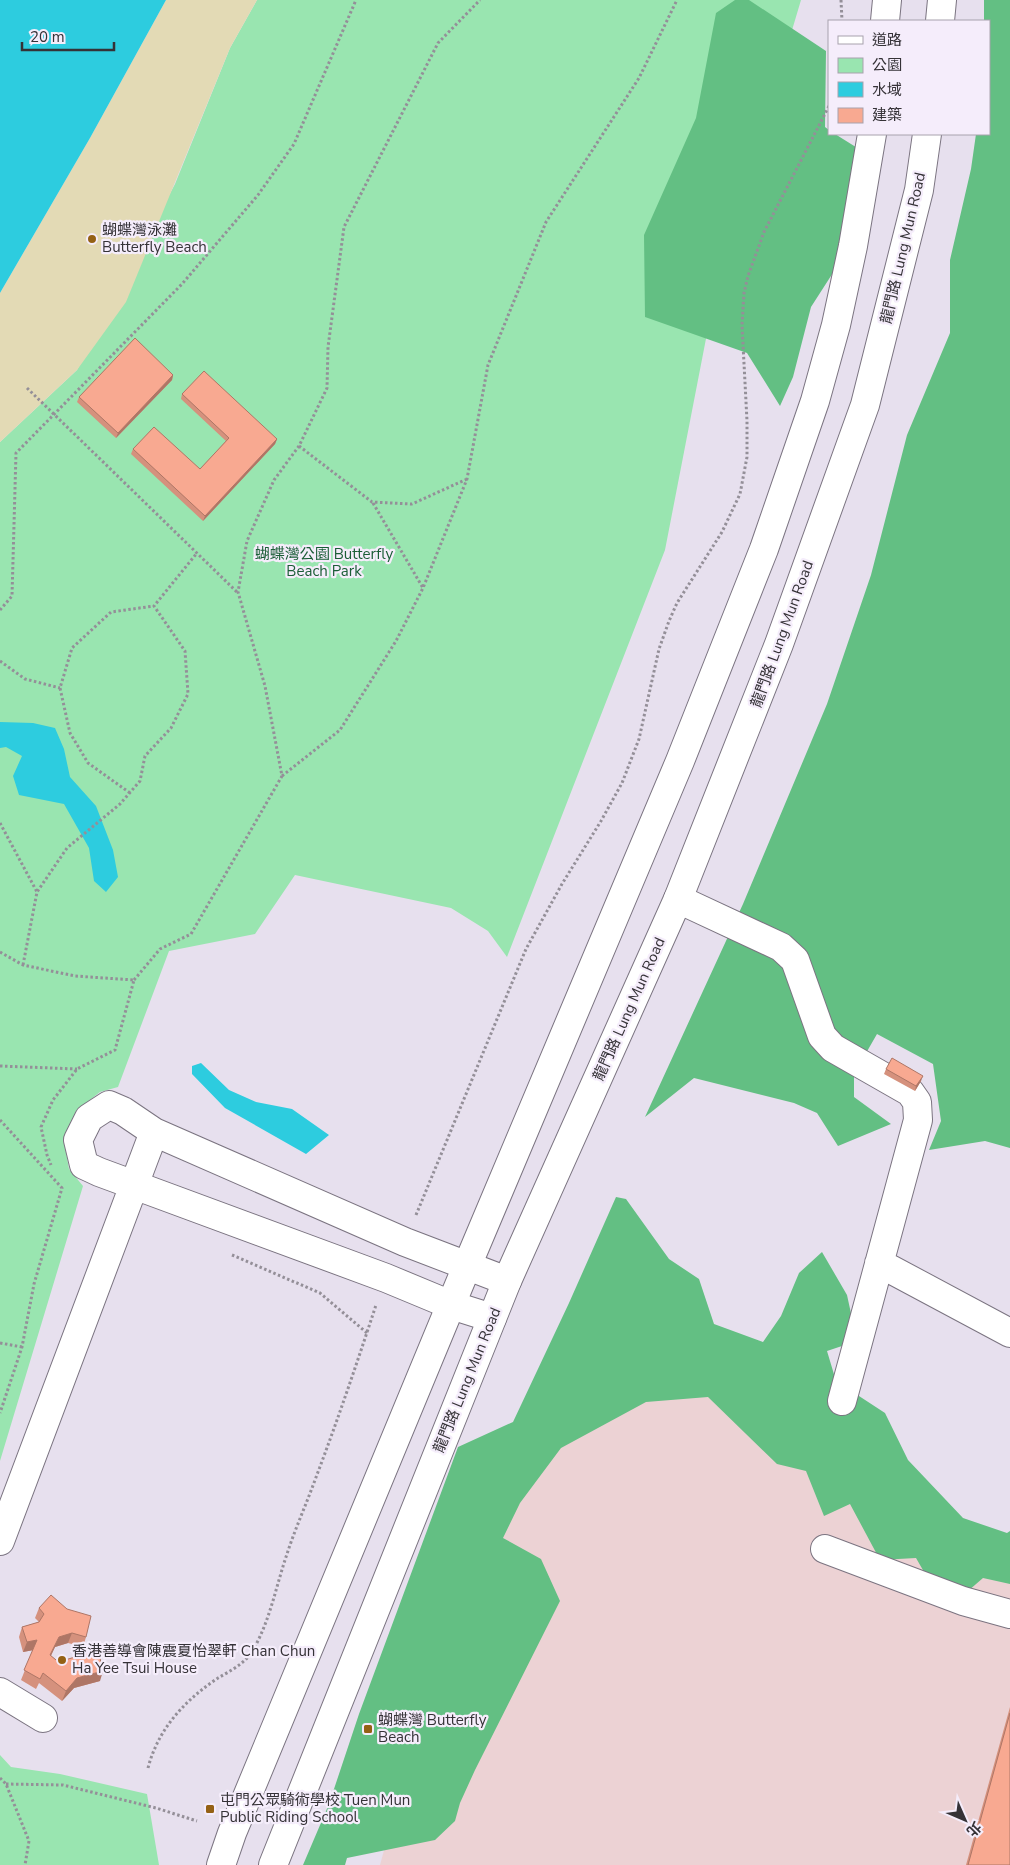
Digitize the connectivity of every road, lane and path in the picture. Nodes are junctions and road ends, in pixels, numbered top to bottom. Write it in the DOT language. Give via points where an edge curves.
graph roads {
  1 [pos="356,0"];
  2 [pos="480,0"];
  3 [pos="677,0"];
  4 [pos="841,0"];
  5 [pos="887,0"];
  6 [pos="942,0"];
  7 [pos="842,20"];
  8 [pos="885,20"];
  9 [pos="940,20"];
  10 [pos="828,108"];
  11 [pos="872,135"];
  12 [pos="926,135"];
  13 [pos="26,388"];
  14 [pos="54,415"];
  15 [pos="299,446"];
  16 [pos="467,479"];
  17 [pos="372,502"];
  18 [pos="197,553"];
  19 [pos="423,588"];
  20 [pos="238,592"];
  21 [pos="154,606"];
  22 [pos="0,610"];
  23 [pos="0,661"];
  24 [pos="60,688"];
  25 [pos="282,776"];
  26 [pos="130,793"];
  27 [pos="0,823"];
  28 [pos="38,892"];
  29 [pos="678,899"];
  30 [pos="0,952"];
  31 [pos="23,966"];
  32 [pos="134,980"];
  33 [pos="0,1066"];
  34 [pos="77,1069"];
  35 [pos="0,1120"];
  36 [pos="154,1132"];
  37 [pos="134,1186"];
  38 [pos="62,1188"];
  39 [pos="405,1242"];
  40 [pos="229,1254"];
  41 [pos="879,1263"];
  42 [pos="467,1266"];
  43 [pos="386,1278"];
  44 [pos="507,1281"];
  45 [pos="451,1305"];
  46 [pos="492,1318"];
  47 [pos="367,1333"];
  48 [pos="1010,1333"];
  49 [pos="0,1342"];
  50 [pos="22,1347"];
  51 [pos="842,1401"];
  52 [pos="0,1413"];
  53 [pos="0,1541"];
  54 [pos="824,1549"];
  55 [pos="1010,1614"];
  56 [pos="0,1692"];
  57 [pos="43,1718"];
  58 [pos="148,1768"];
  59 [pos="0,1778"];
  60 [pos="6,1784"];
  61 [pos="197,1821"];
  62 [pos="25,1865"];
  63 [pos="221,1865"];
  64 [pos="273,1865"];
  1 -- 14 [label="path" via="294,144 258,195 182,284"];
  2 -- 15 [label="path" via="438,43 344,227 328,347 327,388"];
  3 -- 16 [label="path" via="639,78 546,222 488,366"];
  4 -- 7 [label="path"];
  5 -- 8 [label="main road"];
  6 -- 9 [label="main road"];
  10 -- 39 [label="path" via="767,224 744,293 742,325 747,457 740,494 722,532 669,621 659,649 639,739 622,783 526,949"];
  11 -- 42 [label="main road" via="836,325 815,401 764,549 680,761"];
  12 -- 29 [label="main road, 龍門路 Lung Mun Road" via="919,190 865,405 779,644"];
  13 -- 14 [label="path"];
  14 -- 18 [label="path"];
  14 -- 22 [label="path" via="16,453 12,596"];
  15 -- 17 [label="path"];
  15 -- 20 [label="path" via="274,480 248,541"];
  16 -- 17 [label="path" via="412,504"];
  16 -- 19 [label="path"];
  17 -- 19 [label="path"];
  18 -- 20 [label="path"];
  18 -- 21 [label="path"];
  19 -- 25 [label="path" via="396,641 340,730"];
  20 -- 25 [label="path" via="265,686"];
  21 -- 24 [label="path" via="111,612 72,648"];
  21 -- 26 [label="path" via="184,651 188,694 171,728 145,756 140,781"];
  23 -- 24 [label="path" via="24,679"];
  24 -- 26 [label="path" via="70,733 88,763"];
  25 -- 32 [label="path" via="191,934 160,949"];
  26 -- 28 [label="path" via="66,848"];
  27 -- 28 [label="path"];
  28 -- 31 [label="path"];
  29 -- 41 [label="main road" via="781,947 795,960 822,1036 833,1048 910,1092 917,1102 918,1120"];
  29 -- 44 [label="main road, 龍門路 Lung Mun Road"];
  30 -- 31 [label="path"];
  31 -- 32 [label="path" via="75,976"];
  32 -- 34 [label="path" via="115,1050"];
  33 -- 34 [label="path"];
  34 -- 38 [label="path" via="53,1100 42,1128 47,1155"];
  35 -- 38 [label="path"];
  36 -- 37 [label="main road"];
  36 -- 37 [label="main road" via="109,1105 89,1118 78,1140 84,1165"];
  36 -- 39 [label="main road"];
  37 -- 43 [label="main road"];
  37 -- 53 [label="main road"];
  38 -- 50 [label="path" via="34,1284"];
  39 -- 42 [label="main road"];
  40 -- 47 [label="path" via="320,1293"];
  41 -- 48 [label="main road"];
  41 -- 51 [label="main road"];
  42 -- 44 [label="main road"];
  42 -- 45 [label="main road"];
  43 -- 45 [label="main road"];
  43 -- 47 [label="path"];
  44 -- 46 [label="main road, 龍門路 Lung Mun Road"];
  45 -- 46 [label="main road"];
  45 -- 63 [label="main road"];
  46 -- 64 [label="main road, 龍門路 Lung Mun Road"];
  47 -- 58 [label="path" via="253,1652 178,1711 152,1752"];
  49 -- 50 [label="path"];
  50 -- 52 [label="path"];
  54 -- 55 [label="main road" via="963,1601"];
  56 -- 57 [label="main road"];
  59 -- 60 [label="path"];
  60 -- 61 [label="path" via="62,1786"];
  60 -- 62 [label="path" via="29,1841"];
}
